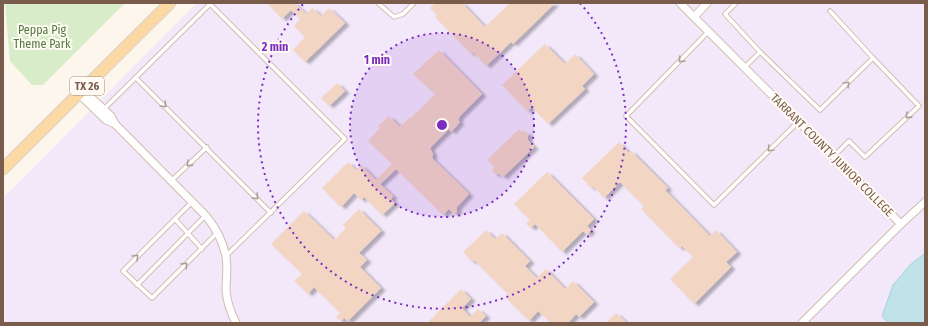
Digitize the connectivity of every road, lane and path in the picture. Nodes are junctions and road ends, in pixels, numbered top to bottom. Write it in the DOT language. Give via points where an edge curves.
graph roads {
  1 [pos="170,3"];
  2 [pos="378,3"];
  3 [pos="414,3"];
  4 [pos="680,3"];
  5 [pos="707,3"];
  6 [pos="736,3"];
  7 [pos="210,4"];
  8 [pos="830,11"];
  9 [pos="694,17"];
  10 [pos="708,32"];
  11 [pos="760,52"];
  12 [pos="873,58"];
  13 [pos="744,68"];
  14 [pos="136,78"];
  15 [pos="81,92"];
  16 [pos="104,109"];
  17 [pos="798,122"];
  18 [pos="115,124"];
  19 [pos="207,147"];
  20 [pos="833,157"];
  21 [pos="3,169"];
  22 [pos="171,181"];
  23 [pos="192,202"];
  24 [pos="925,202"];
  25 [pos="271,213"];
  26 [pos="206,216"];
  27 [pos="175,219"];
  28 [pos="901,224"];
  29 [pos="188,233"];
  30 [pos="218,233"];
  31 [pos="202,249"];
  32 [pos="226,256"];
  33 [pos="137,285"];
  34 [pos="236,323"];
  35 [pos="802,323"];
  1 -- 15 [label="main road, TX 26"];
  2 -- 3 [label="lane" via="394,17 403,14"];
  4 -- 9 [label="street, TARRANT COUNTY JUNIOR COLLEGE"];
  5 -- 9 [label="street"];
  6 -- 11 [label="lane" via="725,14"];
  7 -- 14 [label="lane"];
  7 -- 25 [label="lane" via="346,140"];
  8 -- 12 [label="lane"];
  9 -- 10 [label="street, TARRANT COUNTY JUNIOR COLLEGE"];
  10 -- 13 [label="street, TARRANT COUNTY JUNIOR COLLEGE"];
  10 -- 17 [label="lane" via="626,116 714,205"];
  11 -- 12 [label="lane, one-way" via="820,110"];
  11 -- 13 [label="lane"];
  12 -- 20 [label="lane, one-way" via="919,106 865,158 849,141"];
  13 -- 17 [label="street, TARRANT COUNTY JUNIOR COLLEGE"];
  14 -- 16 [label="lane"];
  14 -- 19 [label="lane, one-way"];
  15 -- 16 [label="street"];
  15 -- 18 [label="street" via="106,120"];
  15 -- 21 [label="main road, TX 26"];
  16 -- 18 [label="street"];
  17 -- 20 [label="street, TARRANT COUNTY JUNIOR COLLEGE"];
  18 -- 22 [label="street"];
  19 -- 22 [label="lane, one-way"];
  19 -- 25 [label="lane, one-way"];
  20 -- 28 [label="street, TARRANT COUNTY JUNIOR COLLEGE"];
  22 -- 23 [label="street"];
  23 -- 26 [label="street"];
  23 -- 27 [label="lane"];
  24 -- 28 [label="street"];
  25 -- 32 [label="lane"];
  26 -- 29 [label="lane"];
  26 -- 30 [label="street"];
  27 -- 29 [label="lane"];
  33 -- 27 [label="lane, one-way" via="123,271"];
  28 -- 35 [label="street, TARRANT COUNTY JUNIOR COLLEGE"];
  29 -- 31 [label="lane"];
  29 -- 33 [label="lane"];
  30 -- 31 [label="lane"];
  30 -- 32 [label="street"];
  33 -- 31 [label="lane, one-way" via="152,298"];
  32 -- 34 [label="street" via="227,298"];
}
